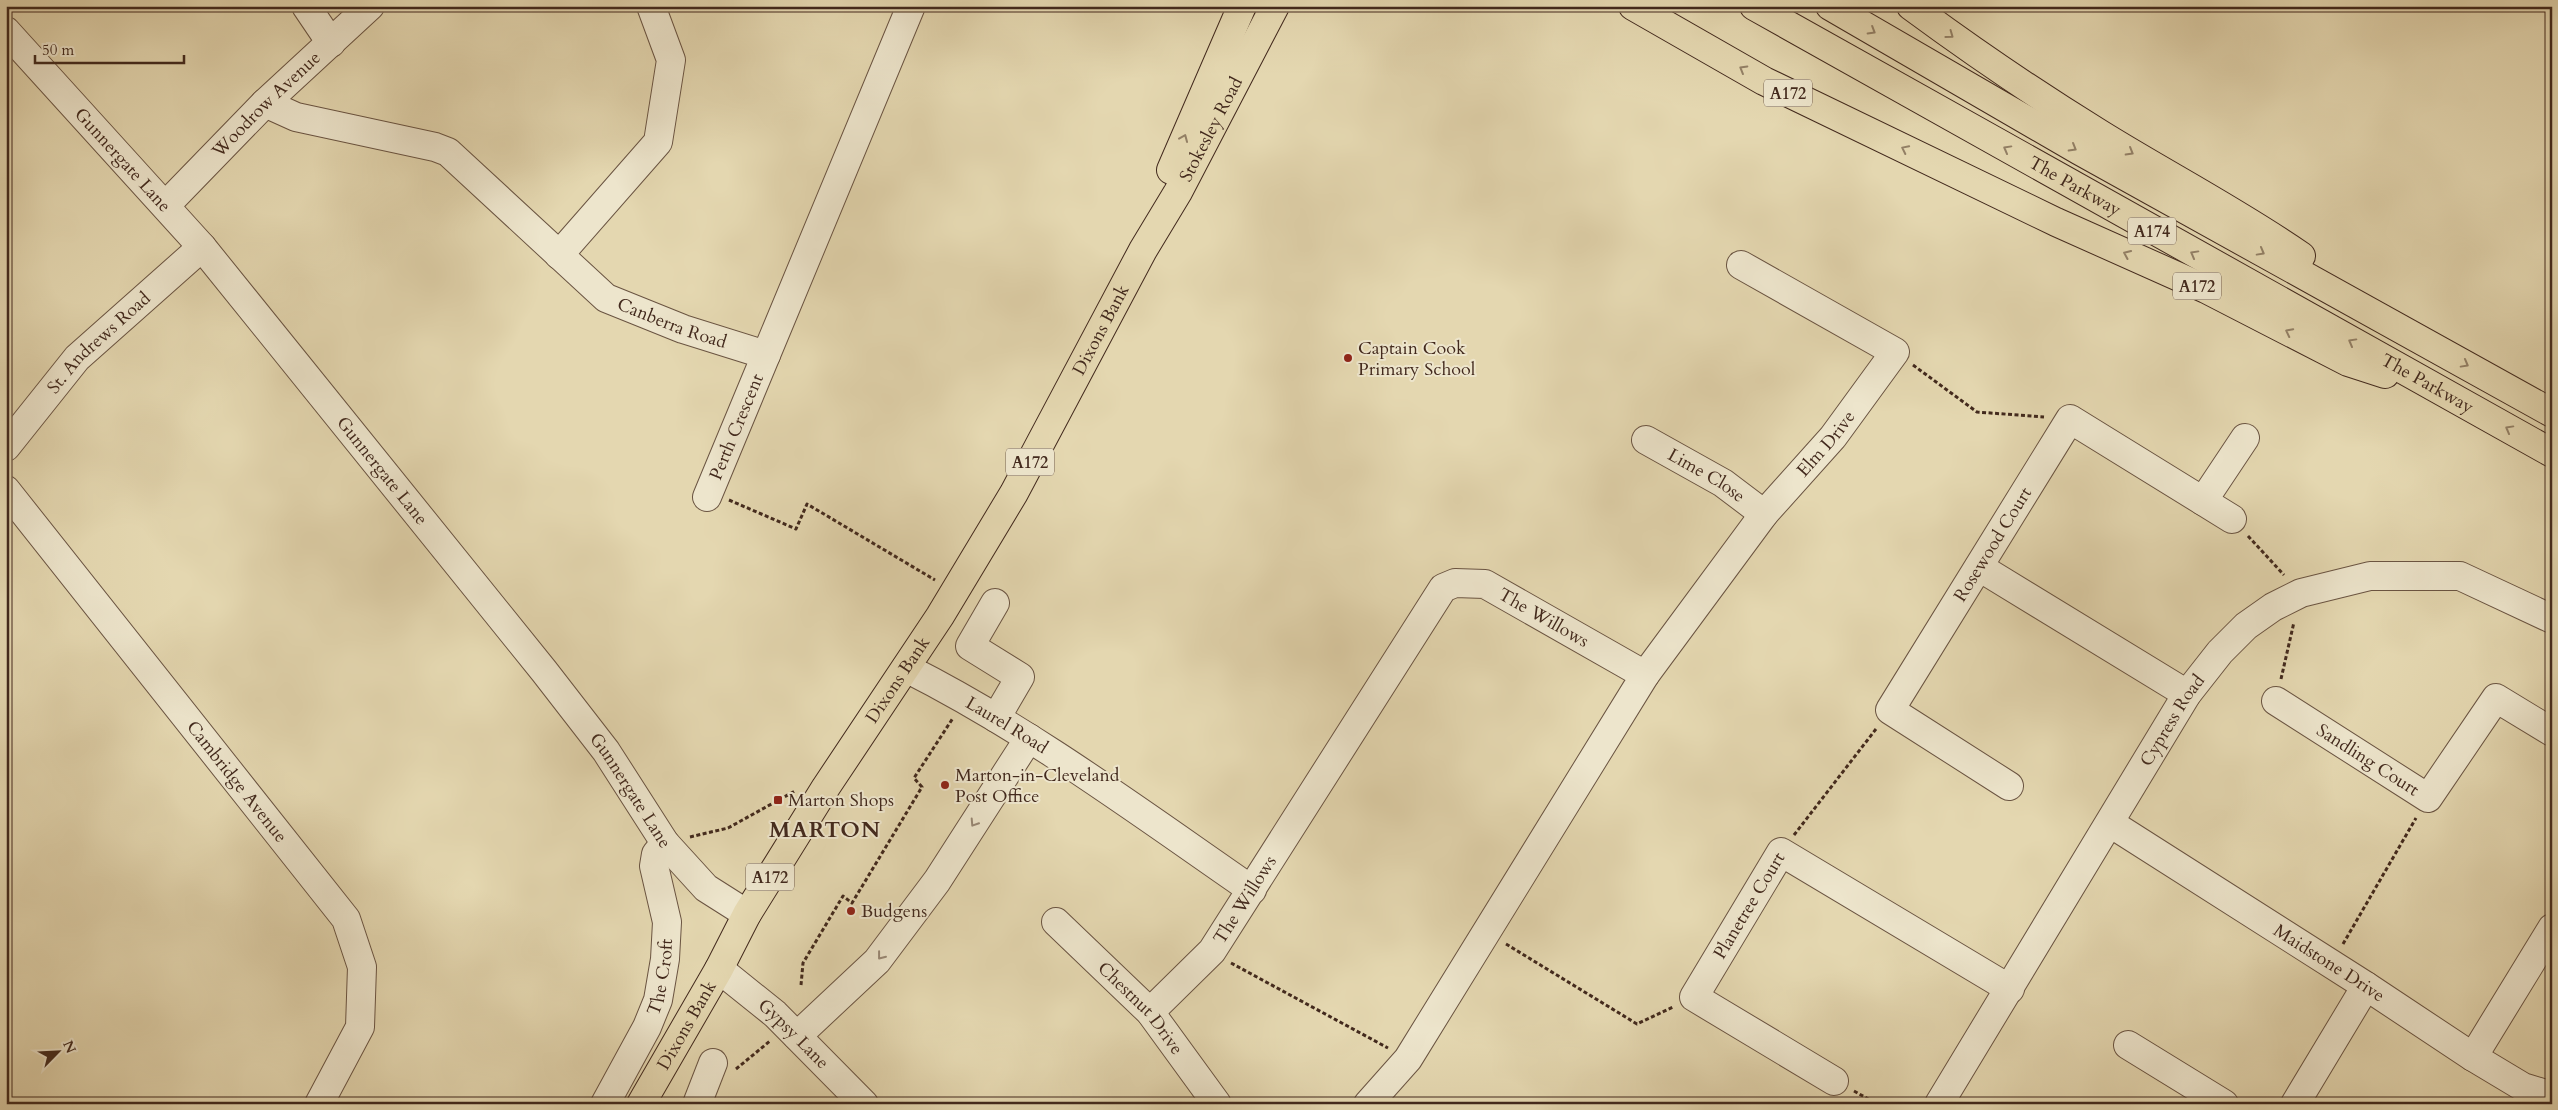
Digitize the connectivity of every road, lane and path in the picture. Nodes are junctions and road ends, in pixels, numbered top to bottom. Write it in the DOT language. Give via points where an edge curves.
graph roads {
  1 [pos="306,6"];
  2 [pos="370,6"];
  3 [pos="651,6"];
  4 [pos="911,6"];
  5 [pos="1242,6"];
  6 [pos="1275,6"];
  7 [pos="1633,6"];
  8 [pos="1754,6"];
  9 [pos="1830,6"];
  10 [pos="1911,6"];
  11 [pos="6,31"];
  12 [pos="1228,37"];
  13 [pos="330,43"];
  14 [pos="1253,49"];
  15 [pos="265,103"];
  16 [pos="166,205"];
  17 [pos="202,248"];
  18 [pos="1144,250"];
  19 [pos="559,255"];
  20 [pos="1741,266"];
  21 [pos="2432,346"];
  22 [pos="1895,352"];
  23 [pos="766,355"];
  24 [pos="2448,394"];
  25 [pos="2552,413"];
  26 [pos="2070,419"];
  27 [pos="2244,438"];
  28 [pos="1646,440"];
  29 [pos="6,447"];
  30 [pos="2552,453"];
  31 [pos="6,490"];
  32 [pos="708,494"];
  33 [pos="2203,501"];
  34 [pos="1764,514"];
  35 [pos="2232,519"];
  36 [pos="1979,567"];
  37 [pos="955,591"];
  38 [pos="996,603"];
  39 [pos="2552,619"];
  40 [pos="906,668"];
  41 [pos="1645,675"];
  42 [pos="2187,694"];
  43 [pos="2276,702"];
  44 [pos="972,704"];
  45 [pos="1890,710"];
  46 [pos="996,718"];
  47 [pos="2552,732"];
  48 [pos="1029,738"];
  49 [pos="2009,786"];
  50 [pos="826,787"];
  51 [pos="2428,798"];
  52 [pos="2110,823"];
  53 [pos="665,843"];
  54 [pos="1781,852"];
  55 [pos="1252,890"];
  56 [pos="747,914"];
  57 [pos="1056,922"];
  58 [pos="2552,928"];
  59 [pos="1486,931"];
  60 [pos="1212,951"];
  61 [pos="2331,965"];
  62 [pos="719,969"];
  63 [pos="801,985"];
  64 [pos="2366,986"];
  65 [pos="2010,989"];
  66 [pos="1694,997"];
  67 [pos="1150,1012"];
  68 [pos="775,1014"];
  69 [pos="797,1036"];
  70 [pos="2128,1045"];
  71 [pos="2473,1057"];
  72 [pos="1408,1059"];
  73 [pos="709,1069"];
  74 [pos="1834,1081"];
  75 [pos="2552,1096"];
  76 [pos="319,1104"];
  77 [pos="604,1104"];
  78 [pos="641,1104"];
  79 [pos="697,1104"];
  80 [pos="864,1104"];
  81 [pos="1217,1104"];
  82 [pos="1368,1104"];
  83 [pos="1939,1104"];
  84 [pos="2224,1104"];
  85 [pos="2295,1104"];
  1 -- 13 [label="street"];
  2 -- 13 [label="street, Woodrow Avenue"];
  3 -- 19 [label="street" via="670,60 658,142"];
  4 -- 23 [label="street"];
  5 -- 12 [label="highway, A172"];
  6 -- 14 [label="highway, Stokesley Road / A172"];
  24 -- 7 [label="highway, A172, one-way" via="2348,362 2206,290 2056,222 1764,81"];
  24 -- 8 [label="highway, The Parkway / A174, one-way"];
  9 -- 21 [label="highway, The Parkway / A174, one-way" via="2080,151"];
  10 -- 21 [label="highway, A174, one-way" via="1985,60 2100,134 2258,226"];
  11 -- 16 [label="street, Gunnergate Lane"];
  12 -- 14 [label="highway"];
  18 -- 12 [label="highway, A172, one-way" via="1163,188"];
  13 -- 15 [label="street, Woodrow Avenue"];
  14 -- 18 [label="highway, Stokesley Road / A172"];
  15 -- 16 [label="street, Woodrow Avenue"];
  15 -- 19 [label="street, Canberra Road" via="296,117 448,152"];
  16 -- 17 [label="street, Gunnergate Lane"];
  17 -- 29 [label="street, St. Andrews Road" via="77,358"];
  17 -- 53 [label="street, Gunnergate Lane" via="544,671 606,751"];
  18 -- 37 [label="highway, Dixons Bank / A172" via="1014,493"];
  19 -- 23 [label="street, Canberra Road" via="606,298 683,329"];
  20 -- 22 [label="street"];
  21 -- 25 [label="highway, The Parkway / A174, one-way"];
  22 -- 26 [label="path" via="1977,412"];
  22 -- 34 [label="street, Elm Drive" via="1833,438"];
  23 -- 32 [label="street, Perth Crescent"];
  30 -- 24 [label="highway, The Parkway / A174, one-way"];
  26 -- 33 [label="street"];
  26 -- 36 [label="street, Rosewood Court"];
  27 -- 33 [label="street"];
  28 -- 34 [label="street, Lime Close" via="1724,483"];
  31 -- 76 [label="street, Cambridge Avenue" via="346,919 362,967 360,1027"];
  32 -- 37 [label="path" via="796,529 807,504"];
  33 -- 35 [label="street"];
  34 -- 41 [label="street, Elm Drive"];
  36 -- 42 [label="street"];
  36 -- 45 [label="street, Rosewood Court"];
  37 -- 40 [label="highway, Dixons Bank / A172"];
  38 -- 46 [label="street" via="970,646 1020,677"];
  39 -- 42 [label="street, Cypress Road" via="2460,576 2370,576 2301,593 2273,607 2246,626 2227,645"];
  40 -- 44 [label="street, Laurel Road"];
  40 -- 50 [label="highway, Dixons Bank / A172"];
  41 -- 55 [label="street, The Willows" via="1485,584 1455,583 1443,588"];
  41 -- 59 [label="street"];
  42 -- 52 [label="street, Cypress Road"];
  43 -- 51 [label="street, Sandling Court"];
  44 -- 46 [label="street, Laurel Road"];
  44 -- 63 [label="path" via="964,719 956,713 914,778 922,787 852,902 843,896 803,963"];
  45 -- 49 [label="street"];
  45 -- 54 [label="path"];
  46 -- 48 [label="street, Laurel Road"];
  47 -- 51 [label="street, Sandling Court" via="2496,698"];
  48 -- 55 [label="street, Laurel Road"];
  48 -- 69 [label="street, one-way" via="936,881 877,962"];
  50 -- 53 [label="path" via="794,791 728,828"];
  50 -- 56 [label="highway, Dixons Bank / A172"];
  51 -- 61 [label="path"];
  52 -- 61 [label="street, Maidstone Drive"];
  52 -- 65 [label="street, Cypress Road"];
  53 -- 56 [label="street, Gunnergate Lane" via="706,888"];
  53 -- 77 [label="street, The Croft" via="656,854 654,866 667,922 658,1000 647,1027"];
  54 -- 65 [label="street, Planetree Court"];
  54 -- 66 [label="street, Planetree Court"];
  55 -- 60 [label="street, The Willows"];
  56 -- 62 [label="highway, Dixons Bank / A172"];
  57 -- 67 [label="street, Chestnut Drive"];
  58 -- 71 [label="street"];
  59 -- 66 [label="path" via="1637,1024"];
  59 -- 72 [label="street"];
  60 -- 67 [label="street, The Willows"];
  60 -- 72 [label="path" via="1246,973"];
  61 -- 64 [label="street, Maidstone Drive"];
  62 -- 68 [label="street, Gypsy Lane"];
  62 -- 78 [label="highway, Dixons Bank / A172"];
  64 -- 71 [label="street, Maidstone Drive"];
  64 -- 85 [label="street"];
  65 -- 83 [label="street, Cypress Road"];
  66 -- 74 [label="street"];
  67 -- 81 [label="street, Chestnut Drive"];
  68 -- 69 [label="street, Gypsy Lane"];
  68 -- 73 [label="path" via="772,1039"];
  69 -- 80 [label="street, Gypsy Lane"];
  70 -- 84 [label="street"];
  71 -- 75 [label="street, Maidstone Drive" via="2523,1087"];
  72 -- 82 [label="street"];
  73 -- 79 [label="street"];
}
